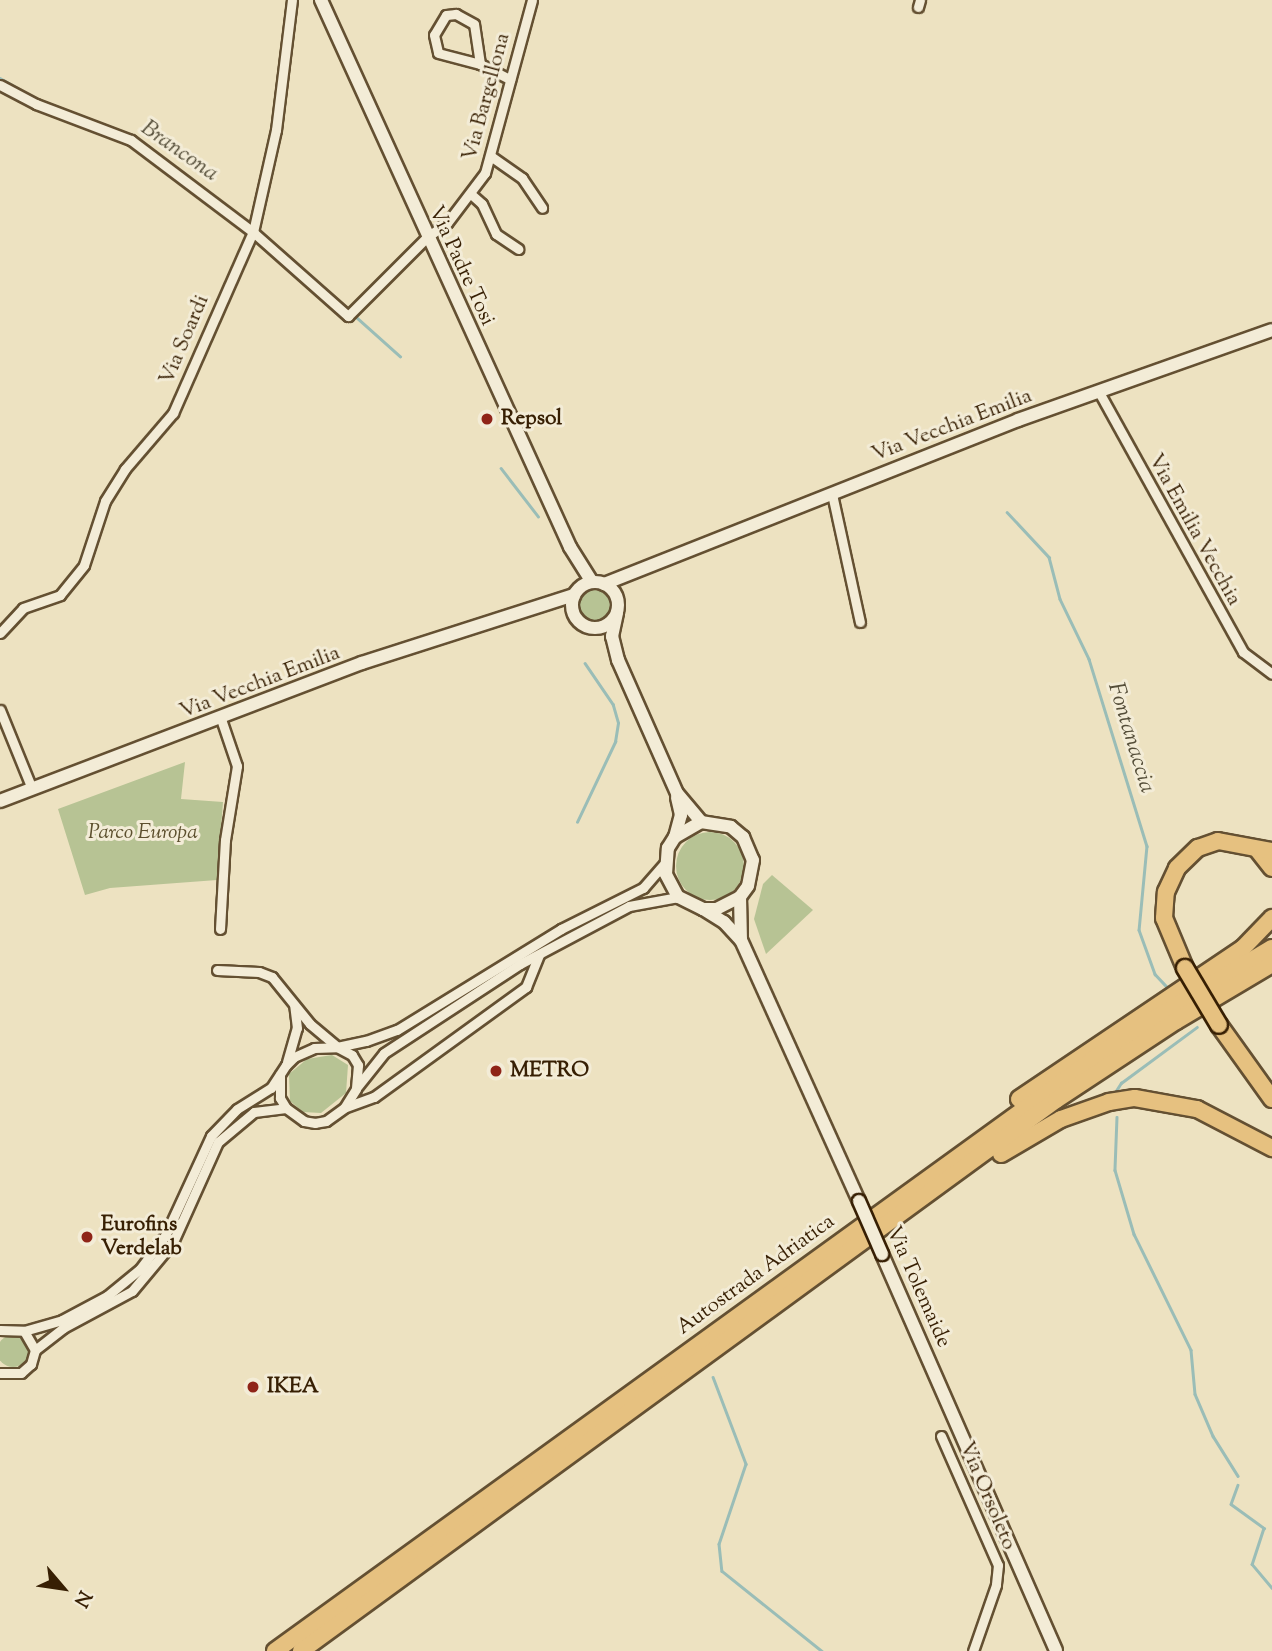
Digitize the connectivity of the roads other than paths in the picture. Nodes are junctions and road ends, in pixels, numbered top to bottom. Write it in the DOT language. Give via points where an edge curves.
graph roads {
  1 [pos="292,0"];
  2 [pos="321,0"];
  3 [pos="531,0"];
  4 [pos="480,64"];
  5 [pos="510,79"];
  6 [pos="0,85"];
  7 [pos="492,157"];
  8 [pos="472,195"];
  9 [pos="542,208"];
  10 [pos="253,232"];
  11 [pos="426,238"];
  12 [pos="518,249"];
  13 [pos="1272,330"];
  14 [pos="1100,392"];
  15 [pos="832,494"];
  16 [pos="570,547"];
  17 [pos="649,566"];
  18 [pos="598,583"];
  19 [pos="575,593"];
  20 [pos="535,604"];
  21 [pos="617,609"];
  22 [pos="573,614"];
  23 [pos="860,622"];
  24 [pos="587,627"];
  25 [pos="0,633"];
  26 [pos="618,660"];
  27 [pos="1272,674"];
  28 [pos="0,710"];
  29 [pos="221,719"];
  30 [pos="32,789"];
  31 [pos="677,793"];
  32 [pos="0,801"];
  33 [pos="701,822"];
  34 [pos="675,837"];
  35 [pos="1264,850"];
  36 [pos="665,861"];
  37 [pos="1272,868"];
  38 [pos="678,897"];
  39 [pos="740,897"];
  40 [pos="702,909"];
  41 [pos="1272,918"];
  42 [pos="220,929"];
  43 [pos="741,940"];
  44 [pos="1272,948"];
  45 [pos="540,953"];
  46 [pos="1272,964"];
  47 [pos="217,970"];
  48 [pos="292,997"];
  49 [pos="337,1046"];
  50 [pos="286,1065"];
  51 [pos="280,1075"];
  52 [pos="356,1089"];
  53 [pos="1272,1099"];
  54 [pos="286,1108"];
  55 [pos="344,1108"];
  56 [pos="1272,1148"];
  57 [pos="879,1211"];
  58 [pos="792,1294"];
  59 [pos="0,1330"];
  60 [pos="24,1331"];
  61 [pos="35,1350"];
  62 [pos="2,1375"];
  63 [pos="941,1436"];
  64 [pos="275,1651"];
  65 [pos="301,1651"];
  66 [pos="973,1651"];
  67 [pos="1056,1651"];
  1 -- 10 [label="street, Via Soardi" via="276,130"];
  2 -- 11 [label="main road, Via Padre Tosi"];
  3 -- 5 [label="street, Via Bargellona"];
  4 -- 4 [label="street" via="438,53 434,36 446,15 456,13 474,24"];
  4 -- 5 [label="street"];
  5 -- 7 [label="street, Via Bargellona"];
  6 -- 10 [label="street" via="131,140"];
  7 -- 8 [label="street, Via Bargellona"];
  7 -- 9 [label="street" via="522,178"];
  8 -- 11 [label="street, Via Bargellona"];
  8 -- 12 [label="street" via="482,204 496,234"];
  10 -- 11 [label="street, Via Bargellona" via="348,316"];
  10 -- 25 [label="street, Via Soardi" via="173,413 125,469 105,501 84,565 60,595 23,608"];
  11 -- 16 [label="main road, Via Padre Tosi"];
  13 -- 14 [label="main road, Via Vecchia Emilia"];
  14 -- 15 [label="main road, Via Vecchia Emilia"];
  14 -- 27 [label="street, Via Emilia Vecchia" via="1242,652"];
  15 -- 17 [label="main road, Via Vecchia Emilia"];
  15 -- 23 [label="street"];
  16 -- 18 [label="main road"];
  16 -- 19 [label="main road"];
  17 -- 18 [label="main road, Via Vecchia Emilia"];
  17 -- 21 [label="main road"];
  18 -- 19 [label="main road"];
  18 -- 21 [label="main road" via="615,594"];
  19 -- 20 [label="main road, Via Vecchia Emilia"];
  19 -- 22 [label="main road"];
  20 -- 22 [label="main road"];
  20 -- 29 [label="main road, Via Vecchia Emilia" via="362,663"];
  21 -- 24 [label="main road" via="606,626"];
  21 -- 26 [label="main road" via="612,636"];
  22 -- 24 [label="main road"];
  24 -- 26 [label="main road"];
  26 -- 31 [label="main road"];
  28 -- 30 [label="street"];
  29 -- 30 [label="main road, Via Vecchia Emilia"];
  29 -- 42 [label="street" via="237,766 225,840"];
  30 -- 32 [label="main road, Via Vecchia Emilia"];
  31 -- 33 [label="main road"];
  31 -- 34 [label="main road" via="681,815"];
  33 -- 34 [label="main road"];
  33 -- 39 [label="main road, Via Tolemaide" via="731,827 750,848 753,874"];
  34 -- 36 [label="main road"];
  35 -- 37 [label="highway"];
  35 -- 53 [label="highway, bridge" via="1218,841 1198,848 1177,868 1166,892 1164,918 1185,968 1219,1025"];
  36 -- 38 [label="main road"];
  36 -- 49 [label="street" via="662,871 643,888 550,935 397,1030"];
  38 -- 40 [label="main road, Via Tolemaide"];
  38 -- 45 [label="street" via="629,906"];
  39 -- 40 [label="main road" via="729,905"];
  39 -- 43 [label="main road, Via Tolemaide"];
  40 -- 43 [label="main road, Via Tolemaide" via="724,922"];
  41 -- 57 [label="highway" via="1244,948 1063,1066"];
  43 -- 67 [label="main road, Via Tolemaide, bridge"];
  44 -- 57 [label="highway, Autostrada Adriatica" via="1127,1035"];
  45 -- 52 [label="street" via="384,1053"];
  45 -- 55 [label="street" via="526,987 374,1097"];
  46 -- 58 [label="highway, Autostrada Adriatica" via="1056,1100"];
  47 -- 48 [label="street" via="259,972"];
  48 -- 49 [label="street" via="310,1024"];
  48 -- 50 [label="street" via="297,1028"];
  49 -- 50 [label="street" via="314,1048"];
  49 -- 52 [label="street" via="356,1059"];
  50 -- 51 [label="street"];
  51 -- 54 [label="street"];
  51 -- 60 [label="street" via="271,1088 237,1110 211,1136 164,1236 140,1269 107,1296 62,1320"];
  52 -- 55 [label="street"];
  54 -- 55 [label="street" via="315,1123"];
  54 -- 61 [label="street" via="254,1112 233,1124 218,1142 173,1242 132,1291 63,1328"];
  56 -- 58 [label="highway" via="1197,1110 1150,1099 1109,1102 1061,1119 1022,1140 826,1276"];
  57 -- 64 [label="highway, Autostrada Adriatica"];
  58 -- 65 [label="highway, Autostrada Adriatica"];
  59 -- 60 [label="street"];
  60 -- 61 [label="street"];
  61 -- 62 [label="street" via="27,1369"];
  63 -- 66 [label="street, Via Orsoleto" via="998,1565 996,1585"];
}
